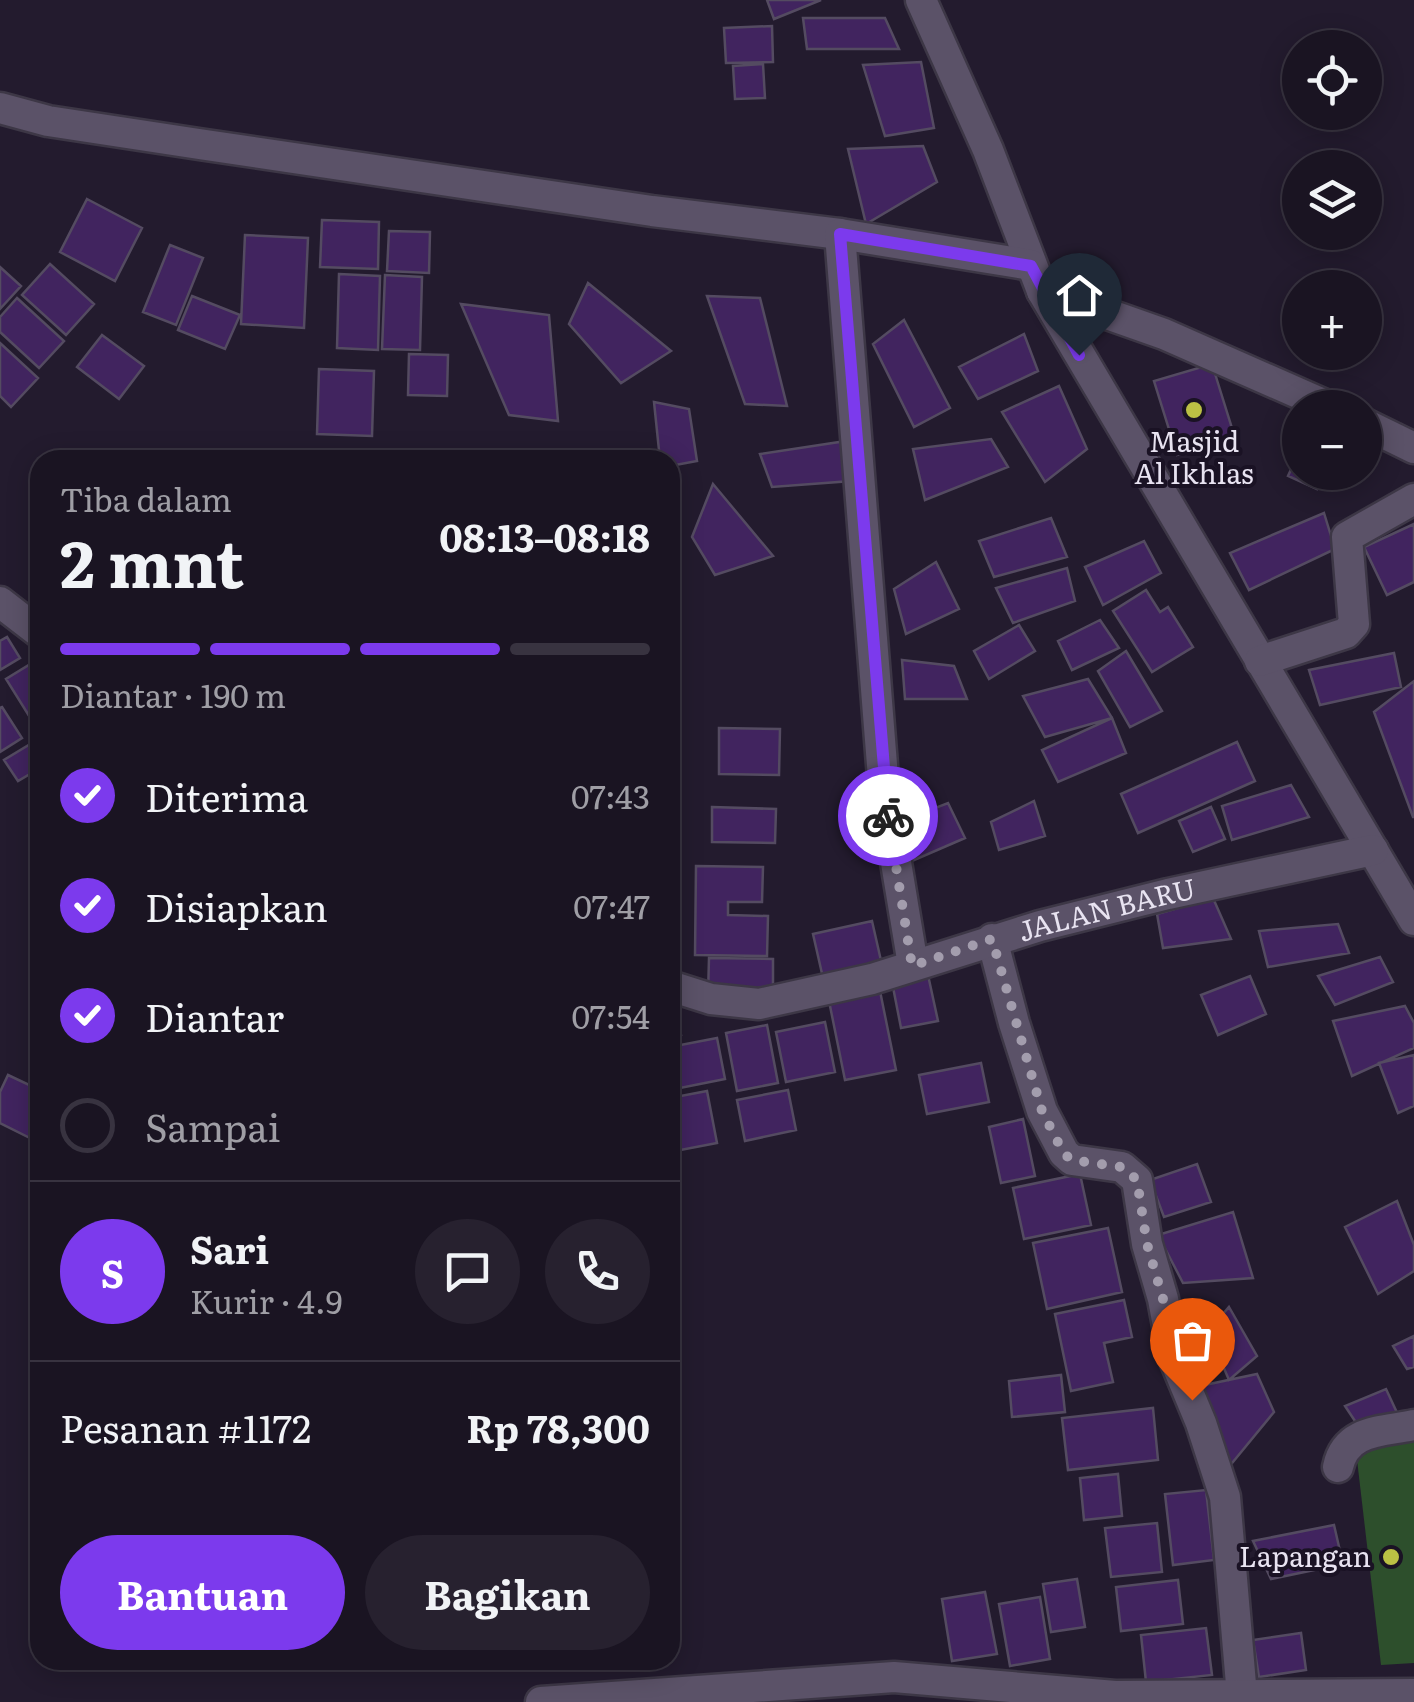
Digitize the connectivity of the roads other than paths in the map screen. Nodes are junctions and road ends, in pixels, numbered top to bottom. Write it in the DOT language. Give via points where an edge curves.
graph roads {
  1 [pos="921,0"];
  2 [pos="0,108"];
  3 [pos="840,234"];
  4 [pos="1037,278"];
  5 [pos="1291,390"];
  6 [pos="1382,432"];
  7 [pos="1414,448"];
  8 [pos="1414,499"];
  9 [pos="0,602"];
  10 [pos="30,625"];
  11 [pos="1260,661"];
  12 [pos="1374,850"];
  13 [pos="1414,920"];
  14 [pos="992,939"];
  15 [pos="912,966"];
  16 [pos="680,989"];
  17 [pos="1414,1425"];
  18 [pos="1338,1467"];
  19 [pos="1414,1694"];
  20 [pos="1242,1696"];
  21 [pos="1115,1699"];
  22 [pos="541,1702"];
  1 -- 4 [label="street"];
  2 -- 3 [label="street" via="200,144"];
  3 -- 4 [label="street"];
  3 -- 15 [label="street" via="884,790"];
  4 -- 5 [label="street"];
  4 -- 11 [label="street"];
  6 -- 7 [label="street"];
  8 -- 11 [label="street" via="1347,537 1354,624 1346,633"];
  9 -- 10 [label="street"];
  11 -- 12 [label="street"];
  12 -- 13 [label="street"];
  12 -- 14 [label="street, JALAN BARU"];
  14 -- 15 [label="street, JALAN BARU"];
  14 -- 20 [label="street" via="1042,1111 1064,1154 1122,1167 1137,1180 1174,1358 1224,1497"];
  15 -- 16 [label="street, JALAN BARU" via="759,1004"];
  17 -- 18 [label="street" via="1360,1436 1347,1444"];
  19 -- 20 [label="street"];
  20 -- 21 [label="street"];
  21 -- 22 [label="street" via="894,1678"];
}
